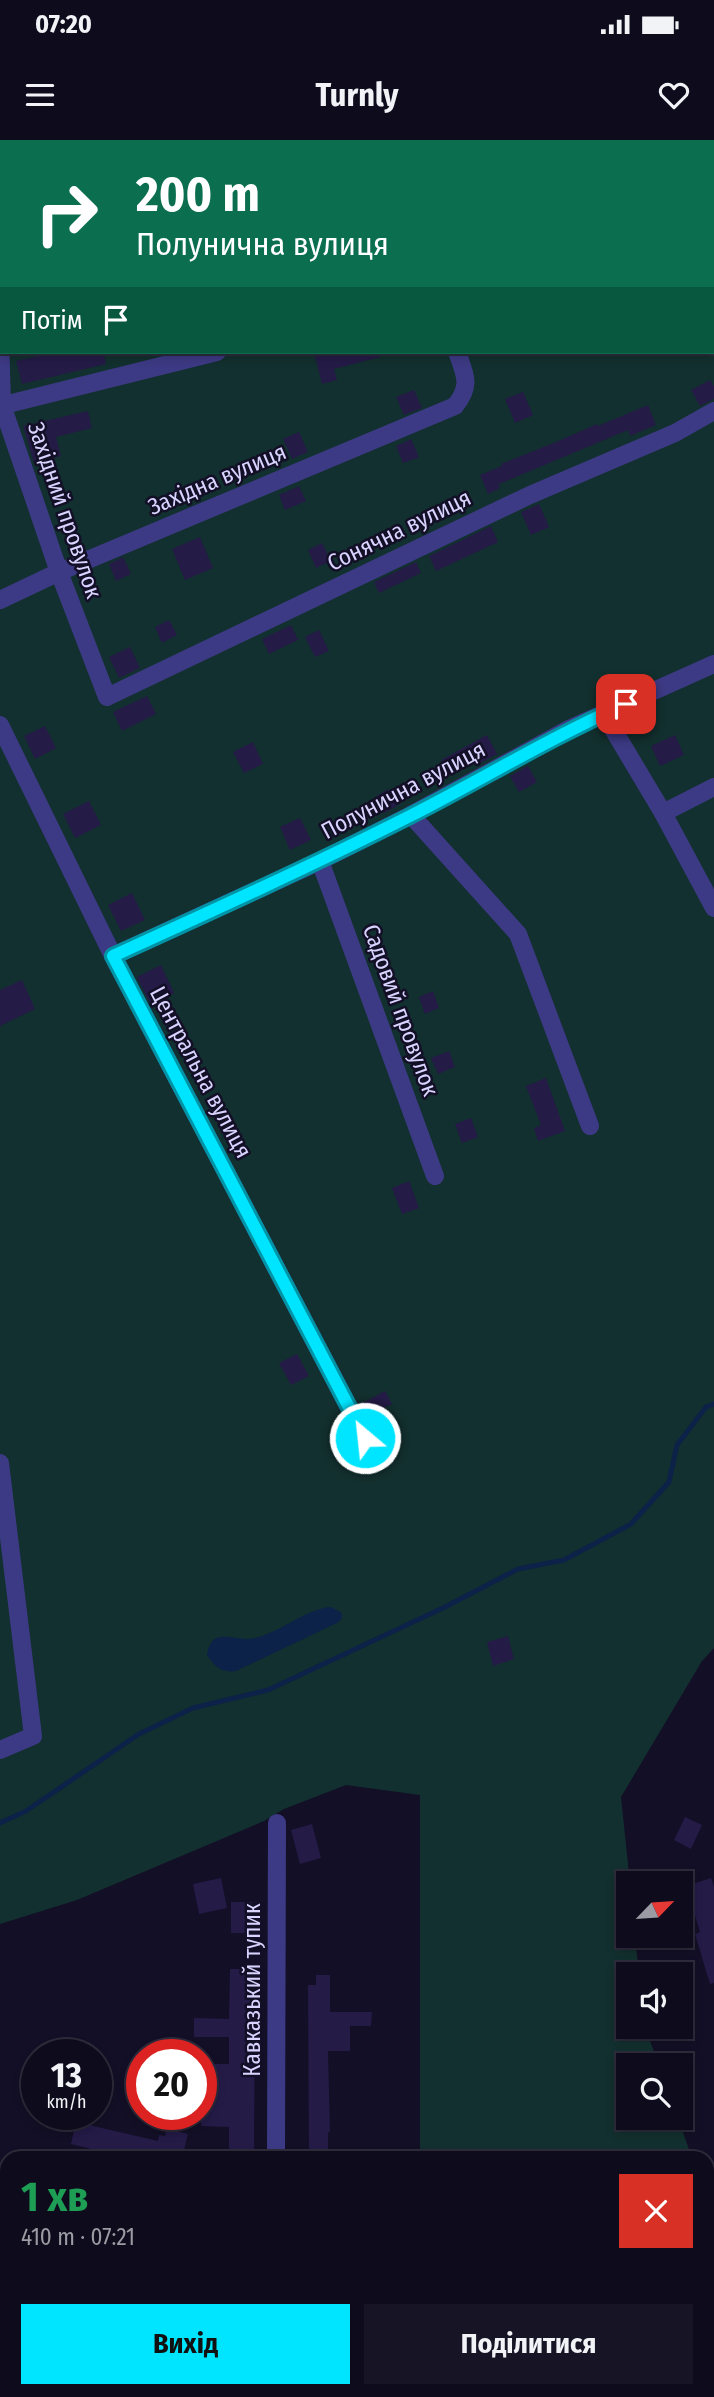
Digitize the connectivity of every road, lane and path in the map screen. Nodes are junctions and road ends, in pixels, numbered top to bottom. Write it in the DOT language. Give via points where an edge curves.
graph roads {
  1 [pos="0,354"];
  2 [pos="209,354"];
  3 [pos="458,354"];
  4 [pos="1,405"];
  5 [pos="714,411"];
  6 [pos="58,572"];
  7 [pos="0,600"];
  8 [pos="714,664"];
  9 [pos="107,697"];
  10 [pos="604,714"];
  11 [pos="0,725"];
  12 [pos="714,787"];
  13 [pos="663,813"];
  14 [pos="411,815"];
  15 [pos="320,861"];
  16 [pos="714,908"];
  17 [pos="113,956"];
  18 [pos="590,1126"];
  19 [pos="435,1176"];
  20 [pos="365,1438"];
  21 [pos="0,1462"];
  22 [pos="0,1750"];
  23 [pos="277,1823"];
  24 [pos="276,2151"];
  1 -- 4 [label="street, Західний провулок"];
  2 -- 4 [label="street"];
  3 -- 6 [label="street, Західна вулиця" via="466,393 455,406"];
  4 -- 6 [label="street, Західний провулок"];
  5 -- 9 [label="street, Сонячна вулиця"];
  6 -- 7 [label="street, Західна вулиця"];
  6 -- 9 [label="street, Західний провулок"];
  8 -- 10 [label="street, Полунична вулиця"];
  10 -- 13 [label="street"];
  10 -- 14 [label="street, Полунична вулиця"];
  11 -- 17 [label="street, Центральна вулиця"];
  12 -- 13 [label="street"];
  13 -- 16 [label="street"];
  14 -- 15 [label="street, Полунична вулиця"];
  14 -- 18 [label="street" via="517,934"];
  15 -- 17 [label="street, Полунична вулиця"];
  15 -- 19 [label="street, Садовий провулок"];
  17 -- 20 [label="street, Центральна вулиця"];
  21 -- 22 [label="street" via="33,1736"];
  23 -- 24 [label="street, Кавказький тупик"];
}
